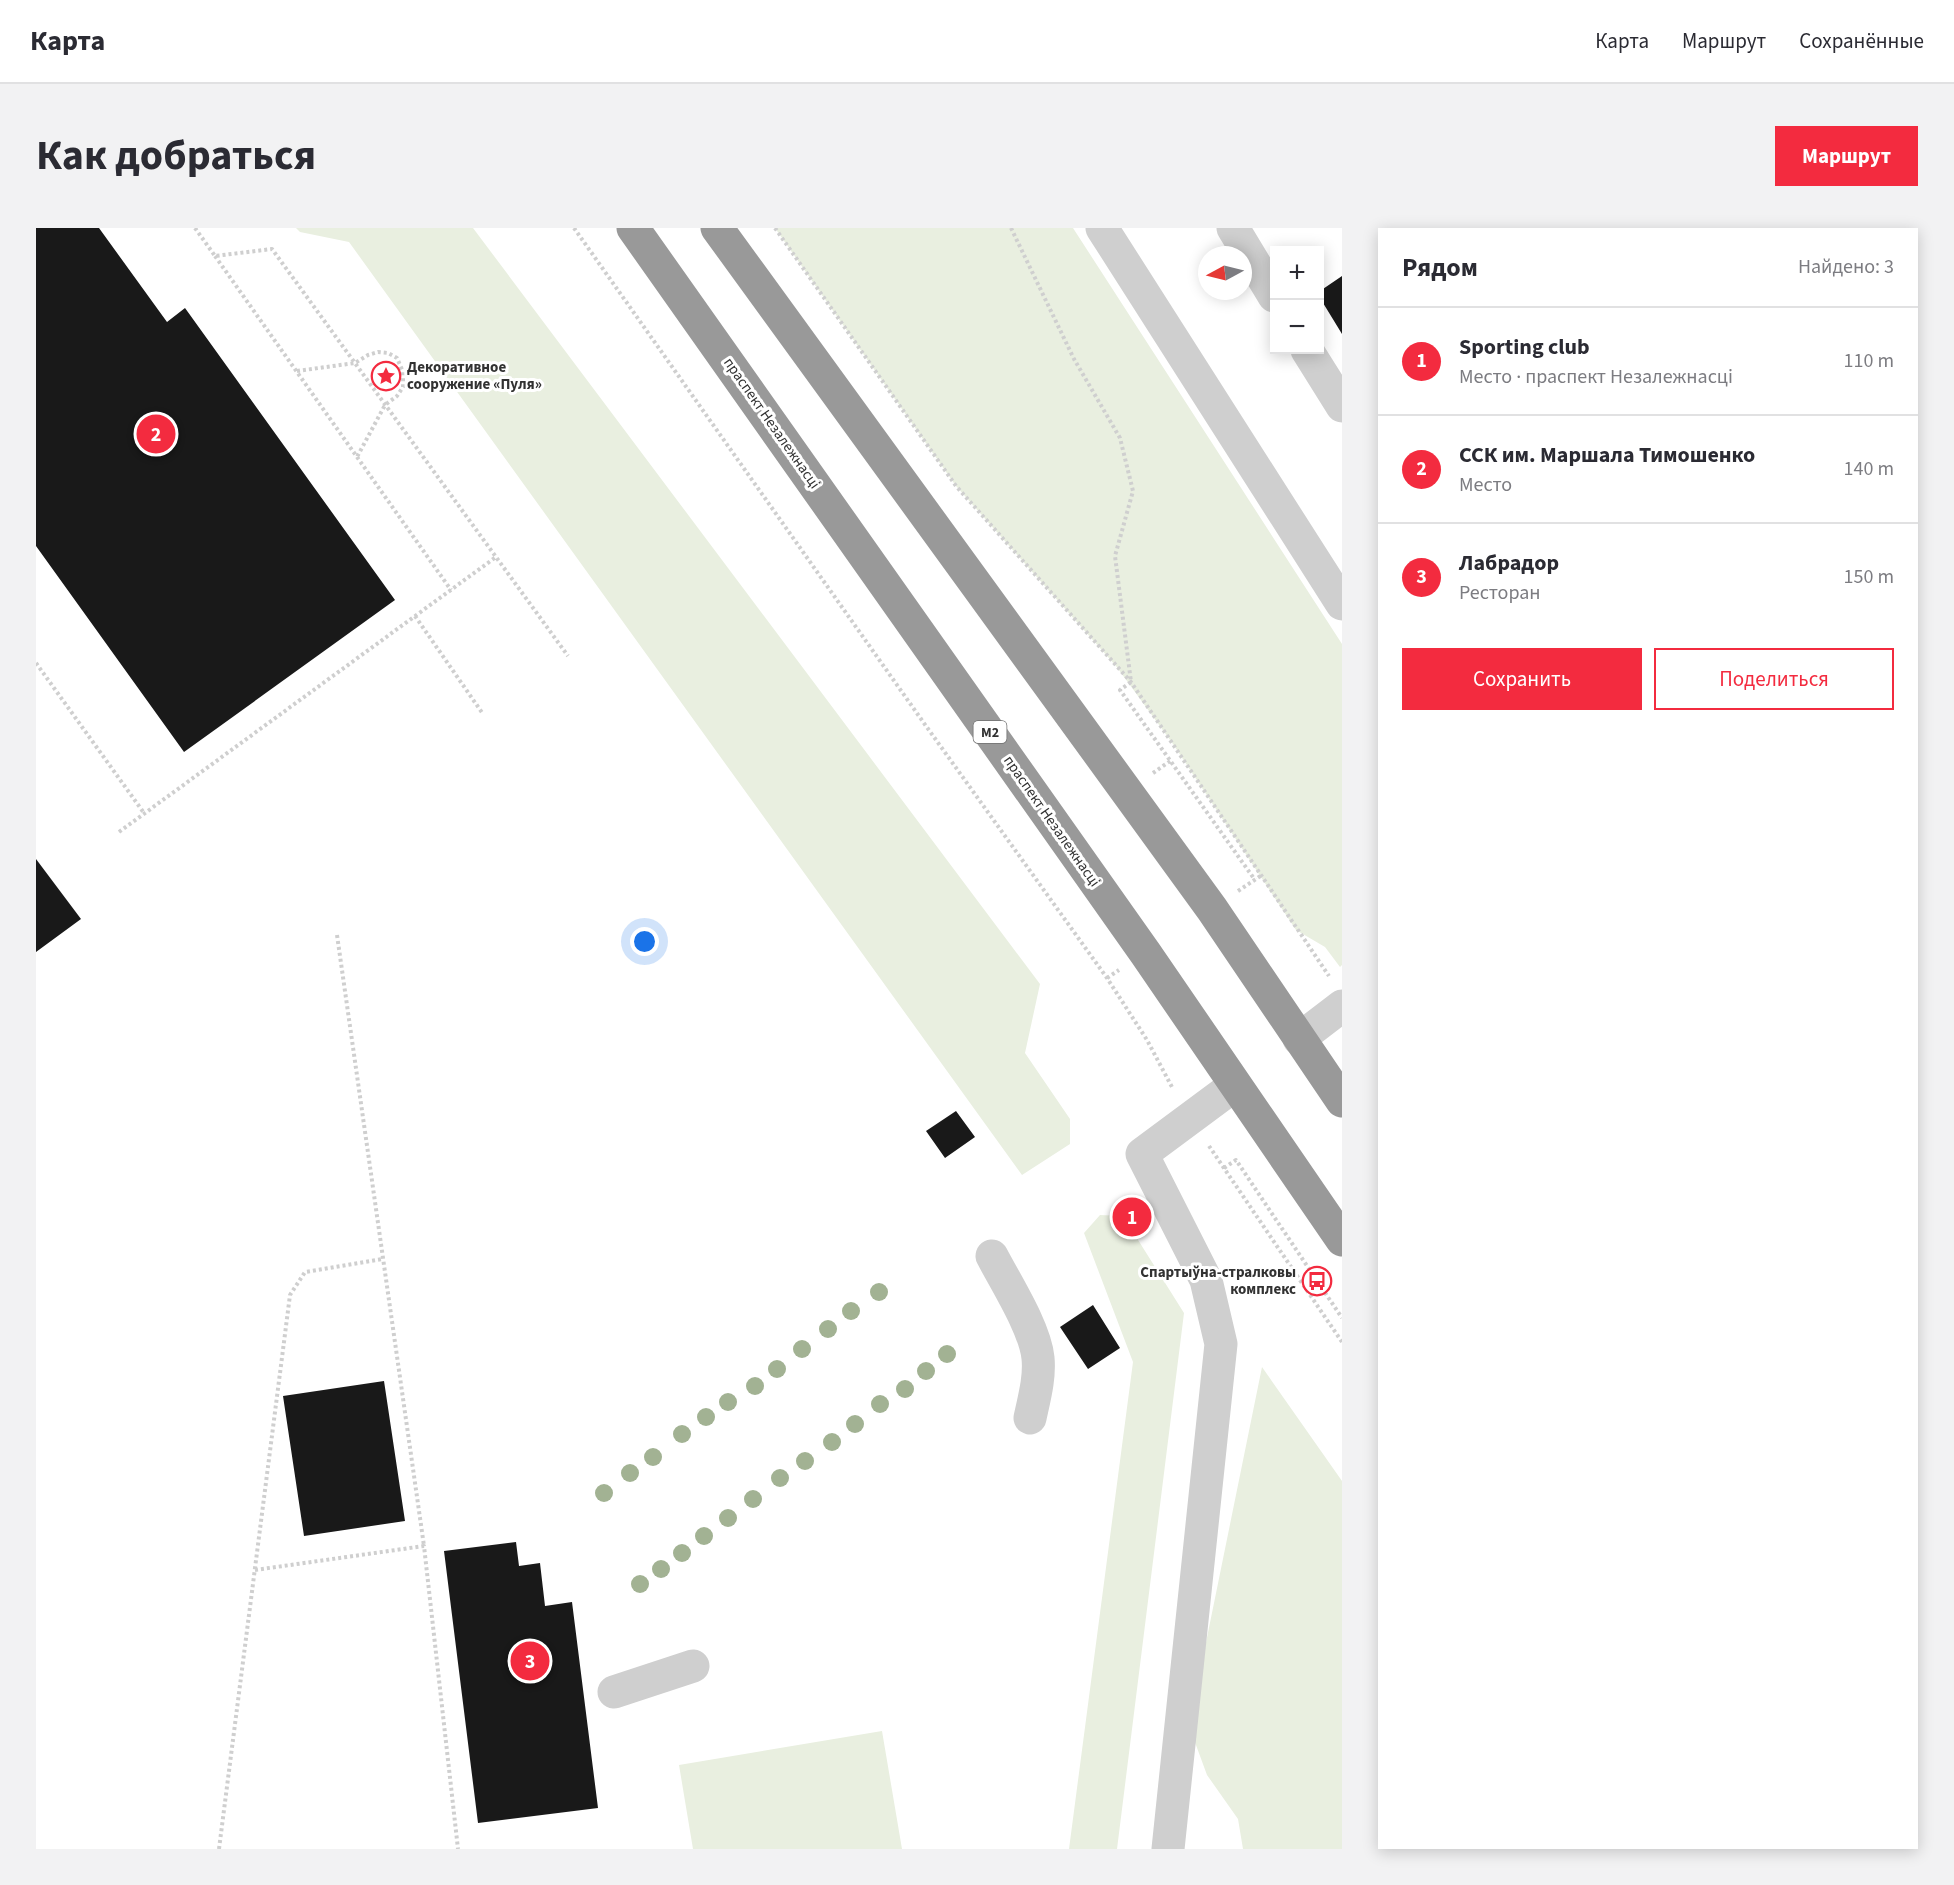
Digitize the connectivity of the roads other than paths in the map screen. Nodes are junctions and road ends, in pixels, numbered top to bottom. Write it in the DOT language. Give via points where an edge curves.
graph roads {
  1 [pos="633,228"];
  2 [pos="717,228"];
  3 [pos="1102,228"];
  4 [pos="1233,228"];
  5 [pos="1270,288"];
  6 [pos="1310,354"];
  7 [pos="1342,406"];
  8 [pos="1342,604"];
  9 [pos="1342,1006"];
  10 [pos="1299,1039"];
  11 [pos="1235,1085"];
  12 [pos="1342,1101"];
  13 [pos="1342,1240"];
  14 [pos="992,1256"];
  15 [pos="1030,1418"];
  16 [pos="693,1666"];
  17 [pos="614,1692"];
  18 [pos="1168,1849"];
  1 -- 11 [label="highway, праспект Незалежнасці / М2"];
  2 -- 10 [label="highway" via="1205,900"];
  3 -- 8 [label="lane"];
  4 -- 5 [label="lane"];
  6 -- 7 [label="lane"];
  9 -- 10 [label="lane"];
  10 -- 12 [label="highway"];
  11 -- 13 [label="highway, праспект Незалежнасці / М2"];
  11 -- 18 [label="lane" via="1142,1154 1206,1280 1221,1344"];
  14 -- 15 [label="lane" via="1028,1324 1038,1357"];
  16 -- 17 [label="lane"];
}
